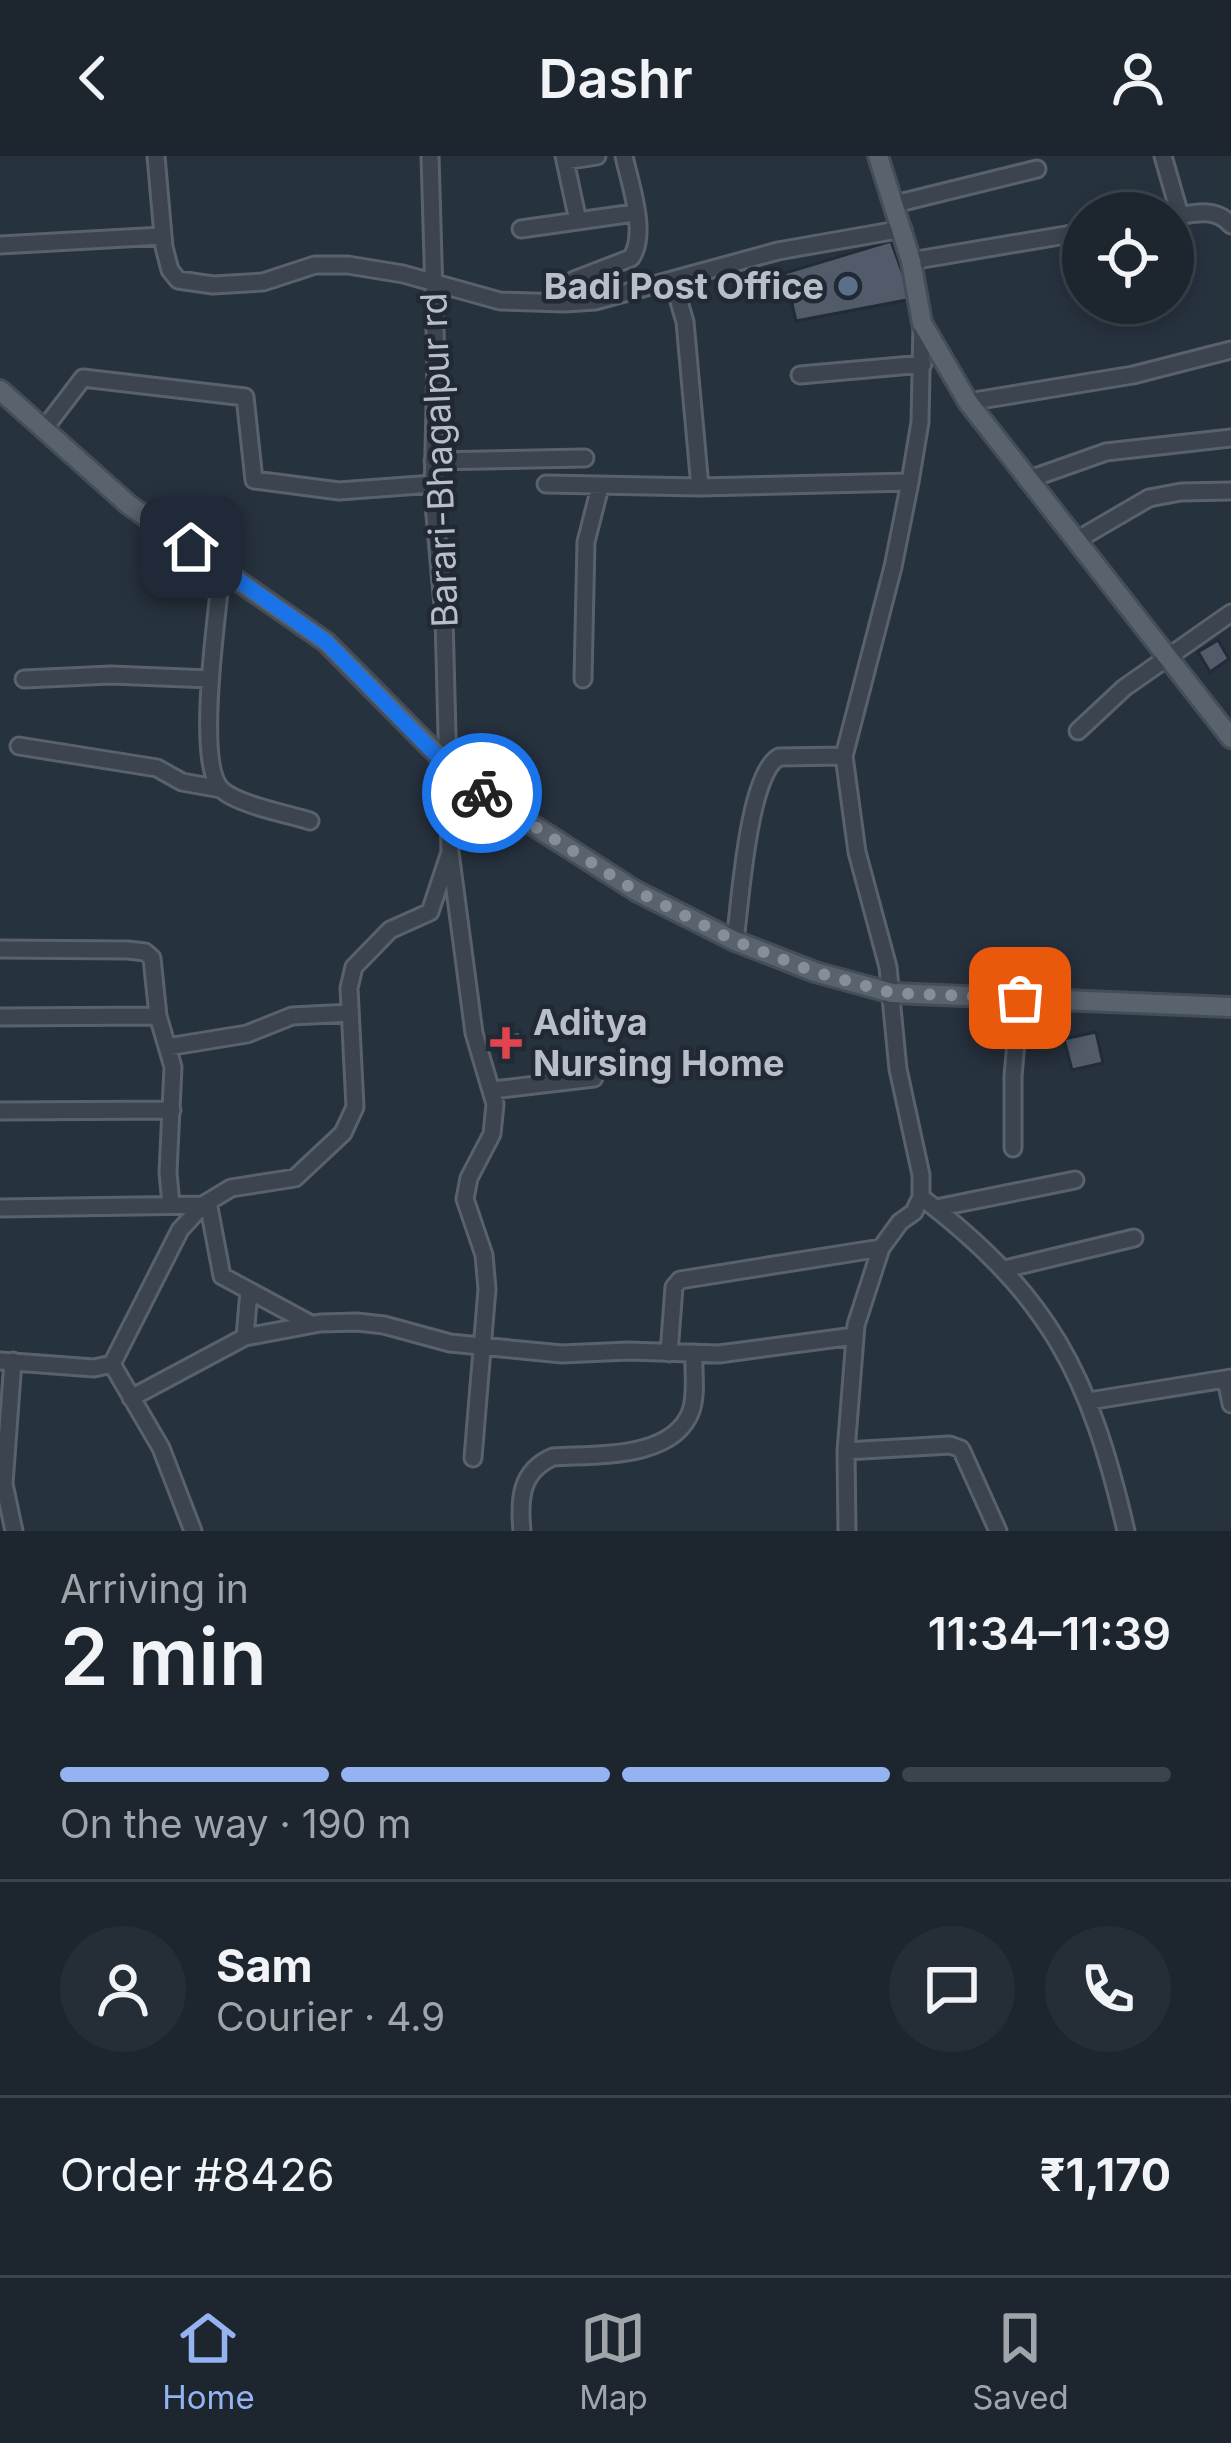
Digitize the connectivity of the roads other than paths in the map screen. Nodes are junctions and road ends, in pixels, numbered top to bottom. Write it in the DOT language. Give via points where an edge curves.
graph roads {
  1 [pos="156,156"];
  2 [pos="430,156"];
  3 [pos="597,156"];
  4 [pos="624,156"];
  5 [pos="1162,156"];
  6 [pos="880,157"];
  7 [pos="564,159"];
  8 [pos="1037,169"];
  9 [pos="1170,192"];
  10 [pos="895,204"];
  11 [pos="634,213"];
  12 [pos="1194,213"];
  13 [pos="578,221"];
  14 [pos="1231,225"];
  15 [pos="520,229"];
  16 [pos="903,229"];
  17 [pos="162,236"];
  18 [pos="1062,236"];
  19 [pos="0,245"];
  20 [pos="911,261"];
  21 [pos="673,281"];
  22 [pos="433,283"];
  23 [pos="565,303"];
  24 [pos="922,323"];
  25 [pos="1231,350"];
  26 [pos="922,364"];
  27 [pos="800,375"];
  28 [pos="0,390"];
  29 [pos="968,402"];
  30 [pos="44,429"];
  31 [pos="1231,438"];
  32 [pos="585,458"];
  33 [pos="434,461"];
  34 [pos="1027,480"];
  35 [pos="910,482"];
  36 [pos="433,484"];
  37 [pos="546,484"];
  38 [pos="600,487"];
  39 [pos="700,487"];
  40 [pos="1231,491"];
  41 [pos="1077,540"];
  42 [pos="222,567"];
  43 [pos="1231,613"];
  44 [pos="1167,656"];
  45 [pos="24,679"];
  46 [pos="210,679"];
  47 [pos="583,679"];
  48 [pos="1223,713"];
  49 [pos="1078,731"];
  50 [pos="1231,737"];
  51 [pos="19,746"];
  52 [pos="844,756"];
  53 [pos="446,765"];
  54 [pos="220,789"];
  55 [pos="310,821"];
  56 [pos="450,852"];
  57 [pos="735,941"];
  58 [pos="0,949"];
  59 [pos="892,993"];
  60 [pos="1020,998"];
  61 [pos="1231,1007"];
  62 [pos="350,1013"];
  63 [pos="158,1016"];
  64 [pos="0,1017"];
  65 [pos="167,1047"];
  66 [pos="594,1078"];
  67 [pos="493,1090"];
  68 [pos="172,1110"];
  69 [pos="0,1111"];
  70 [pos="1013,1148"];
  71 [pos="1076,1180"];
  72 [pos="921,1197"];
  73 [pos="206,1203"];
  74 [pos="171,1205"];
  75 [pos="0,1208"];
  76 [pos="936,1208"];
  77 [pos="1134,1238"];
  78 [pos="881,1248"];
  79 [pos="1005,1269"];
  80 [pos="250,1291"];
  81 [pos="311,1324"];
  82 [pos="855,1331"];
  83 [pos="245,1337"];
  84 [pos="481,1345"];
  85 [pos="669,1352"];
  86 [pos="694,1353"];
  87 [pos="7,1361"];
  88 [pos="112,1364"];
  89 [pos="1228,1378"];
  90 [pos="131,1398"];
  91 [pos="1089,1401"];
  92 [pos="1231,1404"];
  93 [pos="847,1451"];
  94 [pos="473,1458"];
  95 [pos="14,1531"];
  96 [pos="193,1531"];
  97 [pos="522,1531"];
  98 [pos="847,1531"];
  99 [pos="998,1531"];
  100 [pos="1126,1531"];
  1 -- 17 [label="street"];
  2 -- 22 [label="street, Barari-Bhagalpur rd"];
  3 -- 7 [label="street"];
  4 -- 11 [label="street"];
  5 -- 9 [label="street"];
  6 -- 10 [label="main road"];
  7 -- 13 [label="street"];
  8 -- 10 [label="street"];
  10 -- 16 [label="main road"];
  11 -- 13 [label="street"];
  11 -- 23 [label="street" via="636,252 574,280"];
  12 -- 14 [label="street" via="1223,216"];
  13 -- 15 [label="street"];
  16 -- 20 [label="main road"];
  16 -- 21 [label="street" via="778,251"];
  17 -- 19 [label="street"];
  17 -- 22 [label="street" via="170,270 190,283 263,282 325,263"];
  18 -- 20 [label="street"];
  20 -- 24 [label="main road"];
  21 -- 23 [label="street"];
  21 -- 39 [label="street" via="685,322"];
  22 -- 23 [label="street" via="500,301"];
  22 -- 33 [label="street, Barari-Bhagalpur rd"];
  24 -- 26 [label="street"];
  24 -- 29 [label="main road"];
  25 -- 29 [label="street"];
  26 -- 27 [label="street"];
  26 -- 35 [label="street"];
  28 -- 30 [label="main road"];
  29 -- 34 [label="main road"];
  30 -- 36 [label="street" via="83,378 245,397 254,480 340,491"];
  30 -- 42 [label="main road" via="129,506"];
  31 -- 34 [label="street" via="1106,452"];
  32 -- 33 [label="street"];
  33 -- 36 [label="street, Barari-Bhagalpur rd"];
  34 -- 41 [label="main road"];
  35 -- 39 [label="street"];
  35 -- 52 [label="street"];
  36 -- 53 [label="street, Barari-Bhagalpur rd"];
  37 -- 38 [label="street"];
  38 -- 39 [label="street"];
  38 -- 47 [label="street" via="586,542"];
  40 -- 41 [label="street" via="1149,498"];
  41 -- 44 [label="main road"];
  42 -- 46 [label="street"];
  42 -- 53 [label="main road" via="326,642"];
  43 -- 44 [label="street"];
  44 -- 48 [label="main road"];
  44 -- 49 [label="street"];
  45 -- 46 [label="street"];
  46 -- 54 [label="street" via="212,770"];
  48 -- 50 [label="main road"];
  51 -- 54 [label="street" via="157,768"];
  52 -- 57 [label="street" via="779,757 764,771"];
  52 -- 59 [label="street" via="857,852"];
  53 -- 56 [label="street, Barari-Bhagalpur rd"];
  53 -- 57 [label="main road" via="636,891"];
  54 -- 55 [label="street"];
  56 -- 62 [label="street" via="430,912 390,930 354,968"];
  56 -- 67 [label="street, Barari-Bhagalpur rd" via="474,1033"];
  57 -- 59 [label="main road"];
  58 -- 63 [label="street" via="146,952 155,967"];
  59 -- 60 [label="main road"];
  59 -- 72 [label="street"];
  60 -- 61 [label="main road"];
  60 -- 70 [label="street"];
  62 -- 65 [label="street" via="292,1016 247,1034"];
  62 -- 73 [label="street" via="355,1107 343,1133 295,1178 231,1188"];
  63 -- 64 [label="street"];
  63 -- 65 [label="street"];
  65 -- 68 [label="street"];
  66 -- 67 [label="street"];
  67 -- 84 [label="street" via="492,1134 465,1199 486,1266"];
  68 -- 69 [label="street"];
  68 -- 74 [label="street"];
  71 -- 76 [label="street"];
  72 -- 76 [label="street"];
  72 -- 78 [label="street"];
  73 -- 74 [label="street"];
  73 -- 80 [label="street" via="222,1276"];
  73 -- 88 [label="street" via="180,1231"];
  74 -- 75 [label="street"];
  76 -- 79 [label="street"];
  77 -- 79 [label="street"];
  78 -- 82 [label="street"];
  78 -- 85 [label="street" via="680,1280"];
  79 -- 91 [label="street" via="1053,1331"];
  80 -- 81 [label="street"];
  80 -- 83 [label="street"];
  81 -- 83 [label="street"];
  81 -- 84 [label="street" via="384,1325"];
  82 -- 86 [label="street"];
  82 -- 93 [label="street"];
  83 -- 90 [label="street"];
  84 -- 85 [label="street"];
  84 -- 94 [label="street"];
  85 -- 86 [label="street"];
  86 -- 97 [label="street" via="684,1423 632,1452 542,1462 524,1486"];
  87 -- 88 [label="street"];
  87 -- 95 [label="street" via="4,1484"];
  88 -- 90 [label="street"];
  89 -- 91 [label="street"];
  89 -- 92 [label="street"];
  90 -- 96 [label="street" via="170,1467"];
  91 -- 100 [label="street"];
  93 -- 98 [label="street"];
  93 -- 99 [label="street" via="961,1449"];
}
